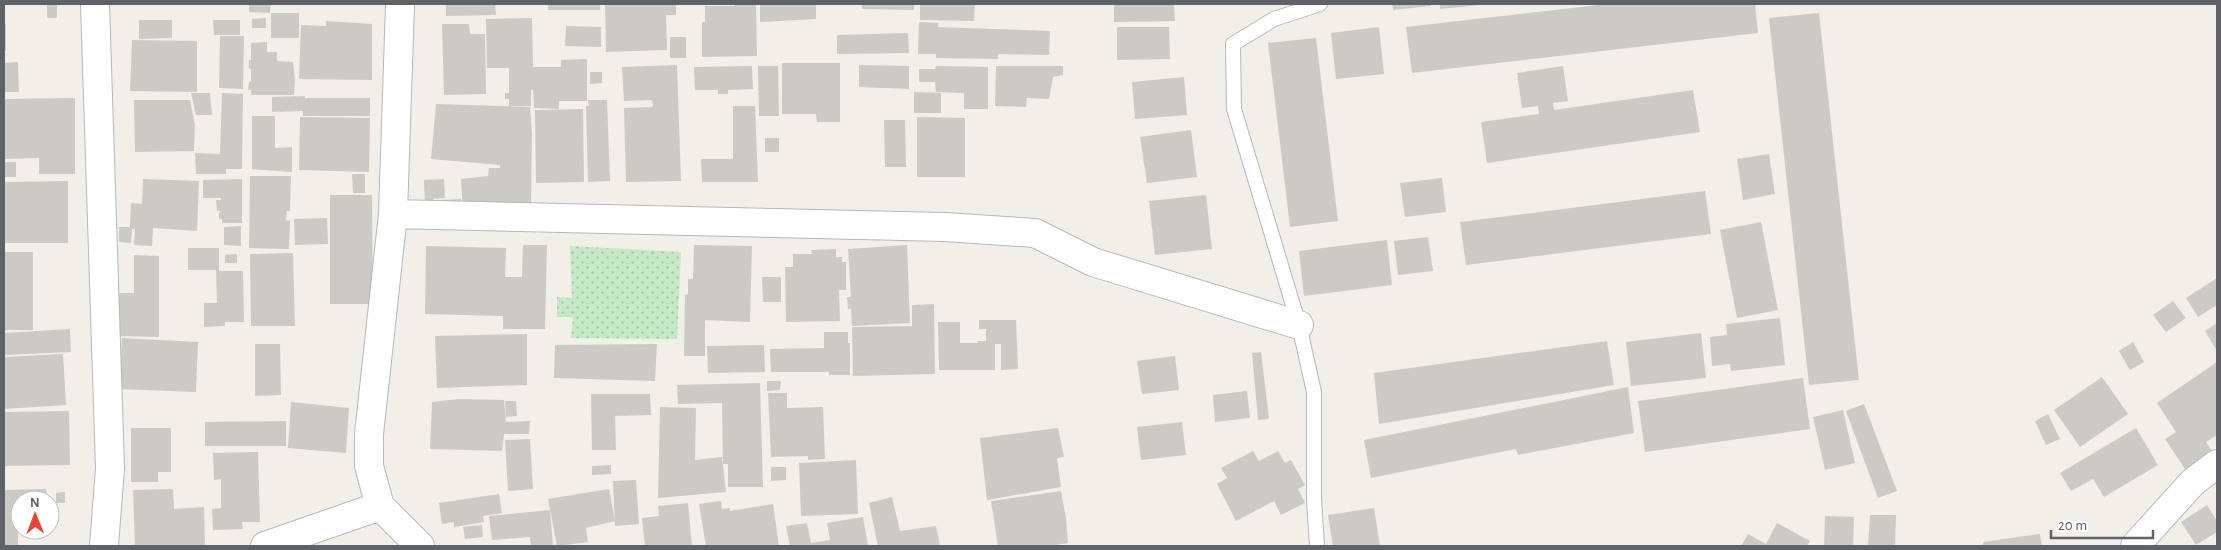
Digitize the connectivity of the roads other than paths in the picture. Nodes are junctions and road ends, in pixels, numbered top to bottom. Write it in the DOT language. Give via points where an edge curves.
graph roads {
  1 [pos="95,4"];
  2 [pos="400,4"];
  3 [pos="1320,4"];
  4 [pos="393,214"];
  5 [pos="1299,325"];
  6 [pos="2217,464"];
  7 [pos="380,506"];
  8 [pos="104,546"];
  9 [pos="264,546"];
  10 [pos="420,546"];
  11 [pos="1317,546"];
  12 [pos="2135,546"];
  1 -- 8 [label="street" via="110,468"];
  2 -- 4 [label="street"];
  3 -- 5 [label="lane" via="1274,19 1233,44 1234,109"];
  4 -- 5 [label="street" via="945,226 1036,234 1093,262"];
  4 -- 7 [label="street" via="370,434 369,466"];
  5 -- 11 [label="lane" via="1314,392"];
  6 -- 12 [label="street" via="2192,482"];
  7 -- 9 [label="street"];
  7 -- 10 [label="street"];
}
